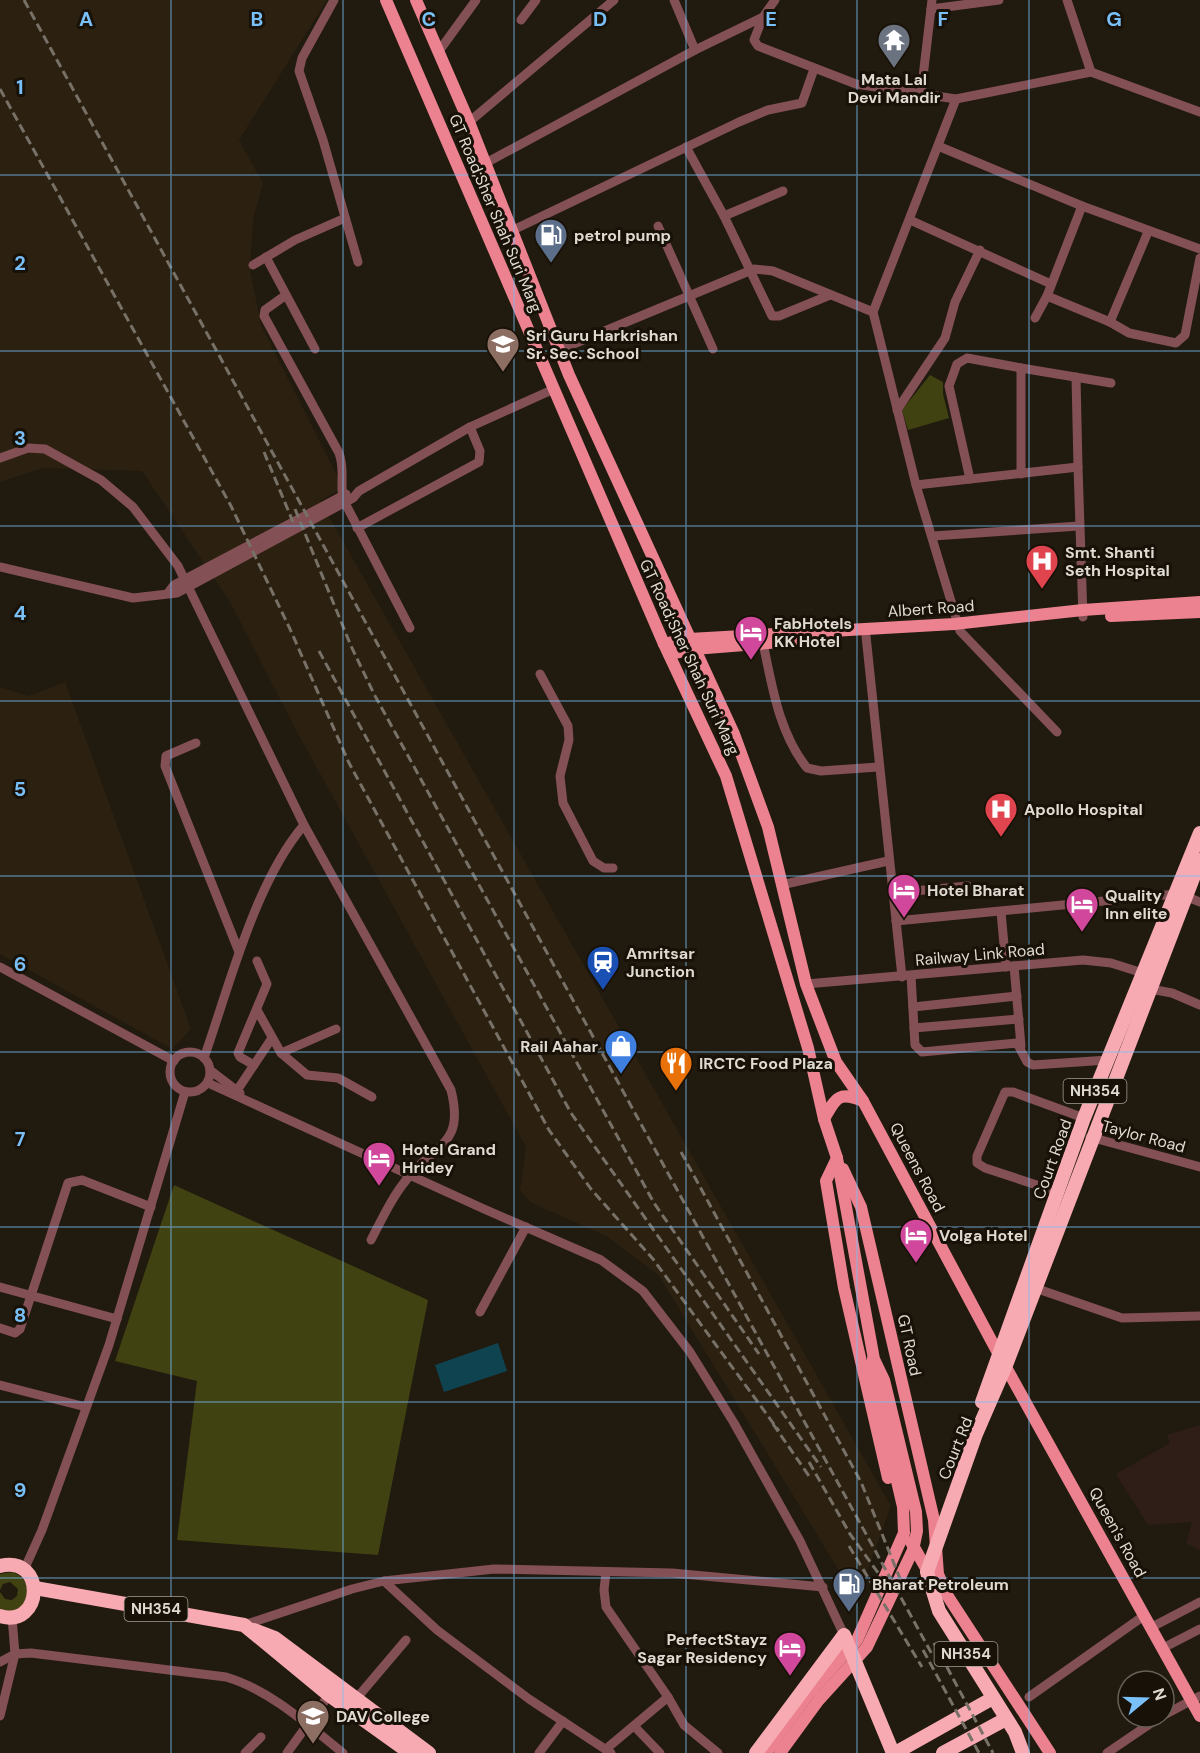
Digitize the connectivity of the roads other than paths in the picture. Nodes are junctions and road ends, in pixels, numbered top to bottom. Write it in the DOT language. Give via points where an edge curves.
graph roads {
  1 [pos="334,0"];
  2 [pos="386,0"];
  3 [pos="416,0"];
  4 [pos="476,0"];
  5 [pos="536,0"];
  6 [pos="614,0"];
  7 [pos="674,0"];
  8 [pos="775,0"];
  9 [pos="999,0"];
  10 [pos="1067,0"];
  11 [pos="931,5"];
  12 [pos="763,17"];
  13 [pos="521,20"];
  14 [pos="695,50"];
  15 [pos="439,51"];
  16 [pos="814,69"];
  17 [pos="1091,72"];
  18 [pos="921,94"];
  19 [pos="956,99"];
  20 [pos="1200,112"];
  21 [pos="468,122"];
  22 [pos="938,146"];
  23 [pos="686,147"];
  24 [pos="484,164"];
  25 [pos="783,190"];
  26 [pos="1082,206"];
  27 [pos="724,216"];
  28 [pos="345,218"];
  29 [pos="910,220"];
  30 [pos="658,226"];
  31 [pos="511,231"];
  32 [pos="1148,232"];
  33 [pos="1200,249"];
  34 [pos="980,250"];
  35 [pos="266,257"];
  36 [pos="1200,258"];
  37 [pos="358,262"];
  38 [pos="253,265"];
  39 [pos="750,271"];
  40 [pos="1052,284"];
  41 [pos="286,295"];
  42 [pos="830,295"];
  43 [pos="688,296"];
  44 [pos="1047,296"];
  45 [pos="873,312"];
  46 [pos="1035,318"];
  47 [pos="1110,322"];
  48 [pos="315,349"];
  49 [pos="713,349"];
  50 [pos="559,350"];
  51 [pos="1021,368"];
  52 [pos="1076,377"];
  53 [pos="1111,383"];
  54 [pos="554,389"];
  55 [pos="897,410"];
  56 [pos="470,427"];
  57 [pos="0,458"];
  58 [pos="1078,467"];
  59 [pos="1021,474"];
  60 [pos="970,478"];
  61 [pos="916,485"];
  62 [pos="1078,526"];
  63 [pos="357,528"];
  64 [pos="933,536"];
  65 [pos="0,567"];
  66 [pos="1200,602"];
  67 [pos="1200,612"];
  68 [pos="1083,614"];
  69 [pos="959,627"];
  70 [pos="410,628"];
  71 [pos="866,636"];
  72 [pos="763,643"];
  73 [pos="692,644"];
  74 [pos="667,650"];
  75 [pos="540,674"];
  76 [pos="1057,732"];
  77 [pos="196,743"];
  78 [pos="878,766"];
  79 [pos="304,825"];
  80 [pos="1200,833"];
  81 [pos="1200,860"];
  82 [pos="888,861"];
  83 [pos="612,868"];
  84 [pos="781,885"];
  85 [pos="968,886"];
  86 [pos="892,893"];
  87 [pos="1180,895"];
  88 [pos="1200,902"];
  89 [pos="1001,912"];
  90 [pos="896,921"];
  91 [pos="239,952"];
  92 [pos="257,962"];
  93 [pos="0,967"];
  94 [pos="1010,967"];
  95 [pos="906,976"];
  96 [pos="1149,979"];
  97 [pos="806,984"];
  98 [pos="1017,996"];
  99 [pos="1200,1005"];
  100 [pos="913,1007"];
  101 [pos="257,1010"];
  102 [pos="1019,1019"];
  103 [pos="914,1028"];
  104 [pos="336,1029"];
  105 [pos="272,1038"];
  106 [pos="827,1041"];
  107 [pos="1021,1046"];
  108 [pos="808,1048"];
  109 [pos="281,1053"];
  110 [pos="204,1058"];
  111 [pos="1108,1060"];
  112 [pos="174,1061"];
  113 [pos="254,1065"];
  114 [pos="210,1070"];
  115 [pos="208,1083"];
  116 [pos="185,1092"];
  117 [pos="240,1093"];
  118 [pos="372,1097"];
  119 [pos="863,1101"];
  120 [pos="1084,1118"];
  121 [pos="824,1119"];
  122 [pos="1086,1135"];
  123 [pos="837,1158"];
  124 [pos="1200,1167"];
  125 [pos="409,1176"];
  126 [pos="1058,1192"];
  127 [pos="151,1207"];
  128 [pos="526,1227"];
  129 [pos="371,1240"];
  130 [pos="0,1287"];
  131 [pos="1035,1288"];
  132 [pos="31,1297"];
  133 [pos="480,1312"];
  134 [pos="1200,1316"];
  135 [pos="117,1319"];
  136 [pos="0,1328"];
  137 [pos="873,1359"];
  138 [pos="1002,1359"];
  139 [pos="0,1384"];
  140 [pos="86,1407"];
  141 [pos="935,1544"];
  142 [pos="0,1566"];
  143 [pos="24,1570"];
  144 [pos="927,1571"];
  145 [pos="606,1572"];
  146 [pos="384,1581"];
  147 [pos="823,1587"];
  148 [pos="35,1588"];
  149 [pos="1200,1602"];
  150 [pos="6,1616"];
  151 [pos="1145,1616"];
  152 [pos="244,1625"];
  153 [pos="1152,1628"];
  154 [pos="1200,1629"];
  155 [pos="844,1635"];
  156 [pos="406,1640"];
  157 [pos="1163,1648"];
  158 [pos="15,1654"];
  159 [pos="0,1662"];
  160 [pos="329,1695"];
  161 [pos="1029,1696"];
  162 [pos="668,1697"];
  163 [pos="993,1698"];
  164 [pos="1196,1698"];
  165 [pos="356,1699"];
  166 [pos="1176,1709"];
  167 [pos="0,1716"];
  168 [pos="1200,1716"];
  169 [pos="1006,1719"];
  170 [pos="563,1721"];
  171 [pos="307,1724"];
  172 [pos="635,1727"];
  173 [pos="1143,1729"];
  174 [pos="261,1737"];
  175 [pos="608,1751"];
  176 [pos="1022,1751"];
  177 [pos="244,1753"];
  178 [pos="286,1753"];
  179 [pos="343,1753"];
  180 [pos="410,1753"];
  181 [pos="429,1753"];
  182 [pos="539,1753"];
  183 [pos="660,1753"];
  184 [pos="718,1753"];
  185 [pos="756,1753"];
  186 [pos="766,1753"];
  187 [pos="780,1753"];
  188 [pos="894,1753"];
  189 [pos="943,1753"];
  190 [pos="1050,1753"];
  191 [pos="1107,1753"];
  1 -- 28 [label="street" via="302,58 299,71"];
  2 -- 54 [label="main road, GT Road;Sher Shah Suri Marg"];
  3 -- 15 [label="main road, GT Road;Sher Shah Suri Marg"];
  4 -- 15 [label="street"];
  5 -- 13 [label="street"];
  6 -- 21 [label="street"];
  7 -- 14 [label="street"];
  8 -- 12 [label="street"];
  9 -- 11 [label="street"];
  10 -- 17 [label="street"];
  11 -- 18 [label="street"];
  12 -- 14 [label="street"];
  12 -- 16 [label="street" via="754,40 758,46"];
  14 -- 24 [label="street"];
  15 -- 21 [label="main road, GT Road;Sher Shah Suri Marg"];
  16 -- 18 [label="street" via="856,84"];
  16 -- 23 [label="street" via="799,105 760,113"];
  17 -- 19 [label="street"];
  17 -- 20 [label="street"];
  18 -- 19 [label="street"];
  19 -- 22 [label="street"];
  21 -- 24 [label="main road, GT Road;Sher Shah Suri Marg"];
  22 -- 26 [label="street"];
  22 -- 29 [label="street"];
  23 -- 27 [label="street"];
  23 -- 31 [label="street"];
  24 -- 31 [label="main road, GT Road;Sher Shah Suri Marg"];
  25 -- 27 [label="street"];
  26 -- 32 [label="street"];
  26 -- 40 [label="street"];
  27 -- 39 [label="street"];
  28 -- 35 [label="street"];
  28 -- 37 [label="street"];
  29 -- 34 [label="street"];
  29 -- 45 [label="street"];
  30 -- 43 [label="street"];
  31 -- 50 [label="main road, GT Road;Sher Shah Suri Marg"];
  32 -- 33 [label="street"];
  32 -- 47 [label="street"];
  34 -- 40 [label="street"];
  34 -- 55 [label="street" via="961,287 947,333"];
  35 -- 38 [label="street"];
  35 -- 41 [label="street"];
  36 -- 47 [label="street" via="1185,335 1179,342 1129,333"];
  39 -- 42 [label="street" via="767,269"];
  39 -- 42 [label="street" via="772,316"];
  39 -- 43 [label="street"];
  40 -- 44 [label="street"];
  41 -- 48 [label="street"];
  41 -- 63 [label="street" via="265,310 264,316 339,453 344,471 343,499"];
  42 -- 45 [label="street"];
  43 -- 49 [label="street"];
  43 -- 50 [label="street"];
  44 -- 46 [label="street"];
  44 -- 47 [label="street"];
  45 -- 55 [label="street"];
  50 -- 73 [label="main road, GT Road;Sher Shah Suri Marg"];
  51 -- 52 [label="street"];
  51 -- 59 [label="street"];
  51 -- 60 [label="street" via="967,358 957,364 948,386"];
  52 -- 53 [label="street"];
  52 -- 58 [label="street"];
  54 -- 56 [label="street"];
  54 -- 74 [label="main road, GT Road;Sher Shah Suri Marg"];
  55 -- 61 [label="street"];
  56 -- 63 [label="street" via="480,451 478,462"];
  56 -- 65 [label="street" via="173,590 144,599"];
  57 -- 79 [label="street" via="28,448 45,448 101,480 133,507 178,566"];
  58 -- 59 [label="street"];
  58 -- 62 [label="street"];
  59 -- 60 [label="street"];
  60 -- 61 [label="street"];
  61 -- 64 [label="street"];
  62 -- 64 [label="street"];
  62 -- 68 [label="street"];
  63 -- 70 [label="street"];
  64 -- 69 [label="street"];
  66 -- 68 [label="main road, Albert Road"];
  67 -- 68 [label="main road, Albert Road"];
  68 -- 69 [label="main road, Albert Road"];
  69 -- 71 [label="main road, Albert Road"];
  69 -- 73 [label="main road, Albert Road"];
  69 -- 76 [label="street"];
  71 -- 72 [label="main road, Albert Road"];
  71 -- 78 [label="street"];
  72 -- 73 [label="main road, Albert Road"];
  72 -- 78 [label="street" via="789,740 807,768 821,771"];
  73 -- 74 [label="main road, Albert Road"];
  73 -- 84 [label="main road, GT Road;Sher Shah Suri Marg" via="734,734 768,826"];
  74 -- 108 [label="main road, GT Road;Sher Shah Suri Marg" via="726,776"];
  75 -- 83 [label="street" via="568,726 560,776 563,803 593,861"];
  77 -- 91 [label="street" via="166,756 165,766"];
  78 -- 82 [label="street"];
  79 -- 91 [label="street" via="270,879"];
  79 -- 125 [label="street" via="451,1090 455,1123 450,1136"];
  80 -- 87 [label="highway, Court Road / NH354"];
  81 -- 87 [label="highway, Court Road / NH354"];
  82 -- 84 [label="street"];
  82 -- 86 [label="street"];
  84 -- 97 [label="main road, GT Road;Sher Shah Suri Marg"];
  85 -- 86 [label="street"];
  86 -- 90 [label="street"];
  87 -- 88 [label="street"];
  87 -- 89 [label="street"];
  87 -- 96 [label="highway, Court Road / NH354"];
  89 -- 90 [label="street"];
  89 -- 94 [label="street"];
  90 -- 95 [label="street"];
  91 -- 110 [label="street"];
  92 -- 101 [label="street" via="267,981"];
  93 -- 112 [label="street"];
  94 -- 95 [label="street, Railway Link Road"];
  94 -- 96 [label="street, Railway Link Road" via="1097,960"];
  94 -- 98 [label="street"];
  95 -- 97 [label="street, Railway Link Road"];
  95 -- 100 [label="street"];
  96 -- 99 [label="street, Railway Link Road"];
  96 -- 111 [label="highway, Court Road / NH354"];
  96 -- 122 [label="highway, Court Road / NH354"];
  97 -- 106 [label="main road, Queens Road"];
  98 -- 100 [label="street"];
  98 -- 102 [label="street"];
  100 -- 103 [label="street"];
  101 -- 105 [label="street"];
  101 -- 113 [label="street" via="238,1053"];
  102 -- 103 [label="street"];
  102 -- 107 [label="street"];
  103 -- 107 [label="street" via="915,1045 922,1052 1014,1042"];
  104 -- 109 [label="street"];
  105 -- 109 [label="street"];
  105 -- 113 [label="street"];
  106 -- 108 [label="main road"];
  106 -- 119 [label="main road, Queens Road" via="836,1062"];
  107 -- 111 [label="street" via="1024,1059 1033,1065"];
  108 -- 121 [label="main road, GT Road;Sher Shah Suri Marg"];
  109 -- 118 [label="street" via="307,1075 338,1078"];
  110 -- 112 [label="street" via="186,1053"];
  110 -- 114 [label="street"];
  111 -- 120 [label="highway, Court Road / NH354"];
  112 -- 116 [label="street" via="172,1080"];
  113 -- 117 [label="street"];
  114 -- 115 [label="street"];
  114 -- 117 [label="street"];
  115 -- 116 [label="street" via="197,1091"];
  115 -- 117 [label="street" via="234,1096"];
  116 -- 127 [label="street"];
  117 -- 125 [label="street"];
  119 -- 121 [label="main road" via="841,1096"];
  119 -- 138 [label="main road, Queens Road"];
  120 -- 122 [label="highway, Court Road / NH354"];
  120 -- 126 [label="street" via="1005,1092 978,1156 977,1163 985,1168"];
  121 -- 123 [label="main road, GT Road;Sher Shah Suri Marg"];
  122 -- 124 [label="street, Taylor Road"];
  122 -- 126 [label="highway, Court Road / NH354"];
  122 -- 131 [label="highway, Court Road / NH354"];
  123 -- 137 [label="main road, GT Road;Sher Shah Suri Marg"];
  123 -- 141 [label="main road, GT Road" via="861,1207 934,1520"];
  123 -- 144 [label="main road" via="826,1181 866,1390 895,1508"];
  125 -- 128 [label="street"];
  125 -- 129 [label="street"];
  126 -- 138 [label="highway, Court Road / NH354"];
  127 -- 132 [label="street" via="82,1180 68,1183"];
  127 -- 135 [label="street"];
  128 -- 133 [label="street"];
  128 -- 147 [label="street" via="602,1260 643,1291 690,1352 728,1414"];
  130 -- 132 [label="street"];
  131 -- 134 [label="street" via="1122,1318"];
  131 -- 138 [label="highway, Court Road / NH354"];
  132 -- 135 [label="street"];
  132 -- 136 [label="street" via="19,1331"];
  135 -- 140 [label="street"];
  137 -- 186 [label="main road" via="872,1374 905,1519 904,1533 857,1640 807,1696"];
  137 -- 187 [label="main road" via="884,1380 918,1531 913,1550 867,1647 818,1701"];
  138 -- 141 [label="highway, Court Rd / NH354"];
  138 -- 151 [label="main road, Queen's Road"];
  139 -- 140 [label="street"];
  140 -- 143 [label="street"];
  141 -- 144 [label="highway, NH354"];
  141 -- 190 [label="main road, GT Road" via="938,1574 947,1595"];
  142 -- 143 [label="highway"];
  143 -- 148 [label="highway"];
  144 -- 163 [label="highway, NH354" via="939,1611"];
  145 -- 146 [label="street" via="494,1569"];
  145 -- 147 [label="street" via="672,1573"];
  145 -- 162 [label="street" via="606,1607"];
  146 -- 152 [label="street"];
  146 -- 170 [label="street" via="437,1630"];
  147 -- 155 [label="street"];
  148 -- 150 [label="highway" via="29,1607"];
  148 -- 152 [label="highway, NH354"];
  149 -- 153 [label="street"];
  150 -- 158 [label="street"];
  151 -- 153 [label="main road, Queen's Road"];
  151 -- 161 [label="street"];
  152 -- 160 [label="highway"];
  152 -- 165 [label="highway, NH354" via="275,1638"];
  153 -- 157 [label="main road, Queen's Road"];
  154 -- 157 [label="street"];
  155 -- 185 [label="highway"];
  155 -- 188 [label="highway"];
  156 -- 165 [label="street"];
  157 -- 164 [label="main road, Queen's Road"];
  158 -- 159 [label="street"];
  158 -- 167 [label="street"];
  158 -- 171 [label="street" via="226,1677 255,1689"];
  160 -- 171 [label="street"];
  160 -- 180 [label="highway"];
  162 -- 172 [label="street"];
  162 -- 184 [label="street" via="689,1731"];
  163 -- 169 [label="highway, NH354"];
  163 -- 188 [label="highway"];
  164 -- 166 [label="street"];
  164 -- 168 [label="main road, Queen's Road"];
  165 -- 181 [label="highway, NH354"];
  169 -- 176 [label="highway, NH354"];
  169 -- 189 [label="highway"];
  170 -- 175 [label="street"];
  170 -- 182 [label="street"];
  171 -- 178 [label="street"];
  171 -- 179 [label="street"];
  172 -- 175 [label="street"];
  172 -- 183 [label="street"];
  173 -- 191 [label="street"];
  174 -- 177 [label="street"];
}
